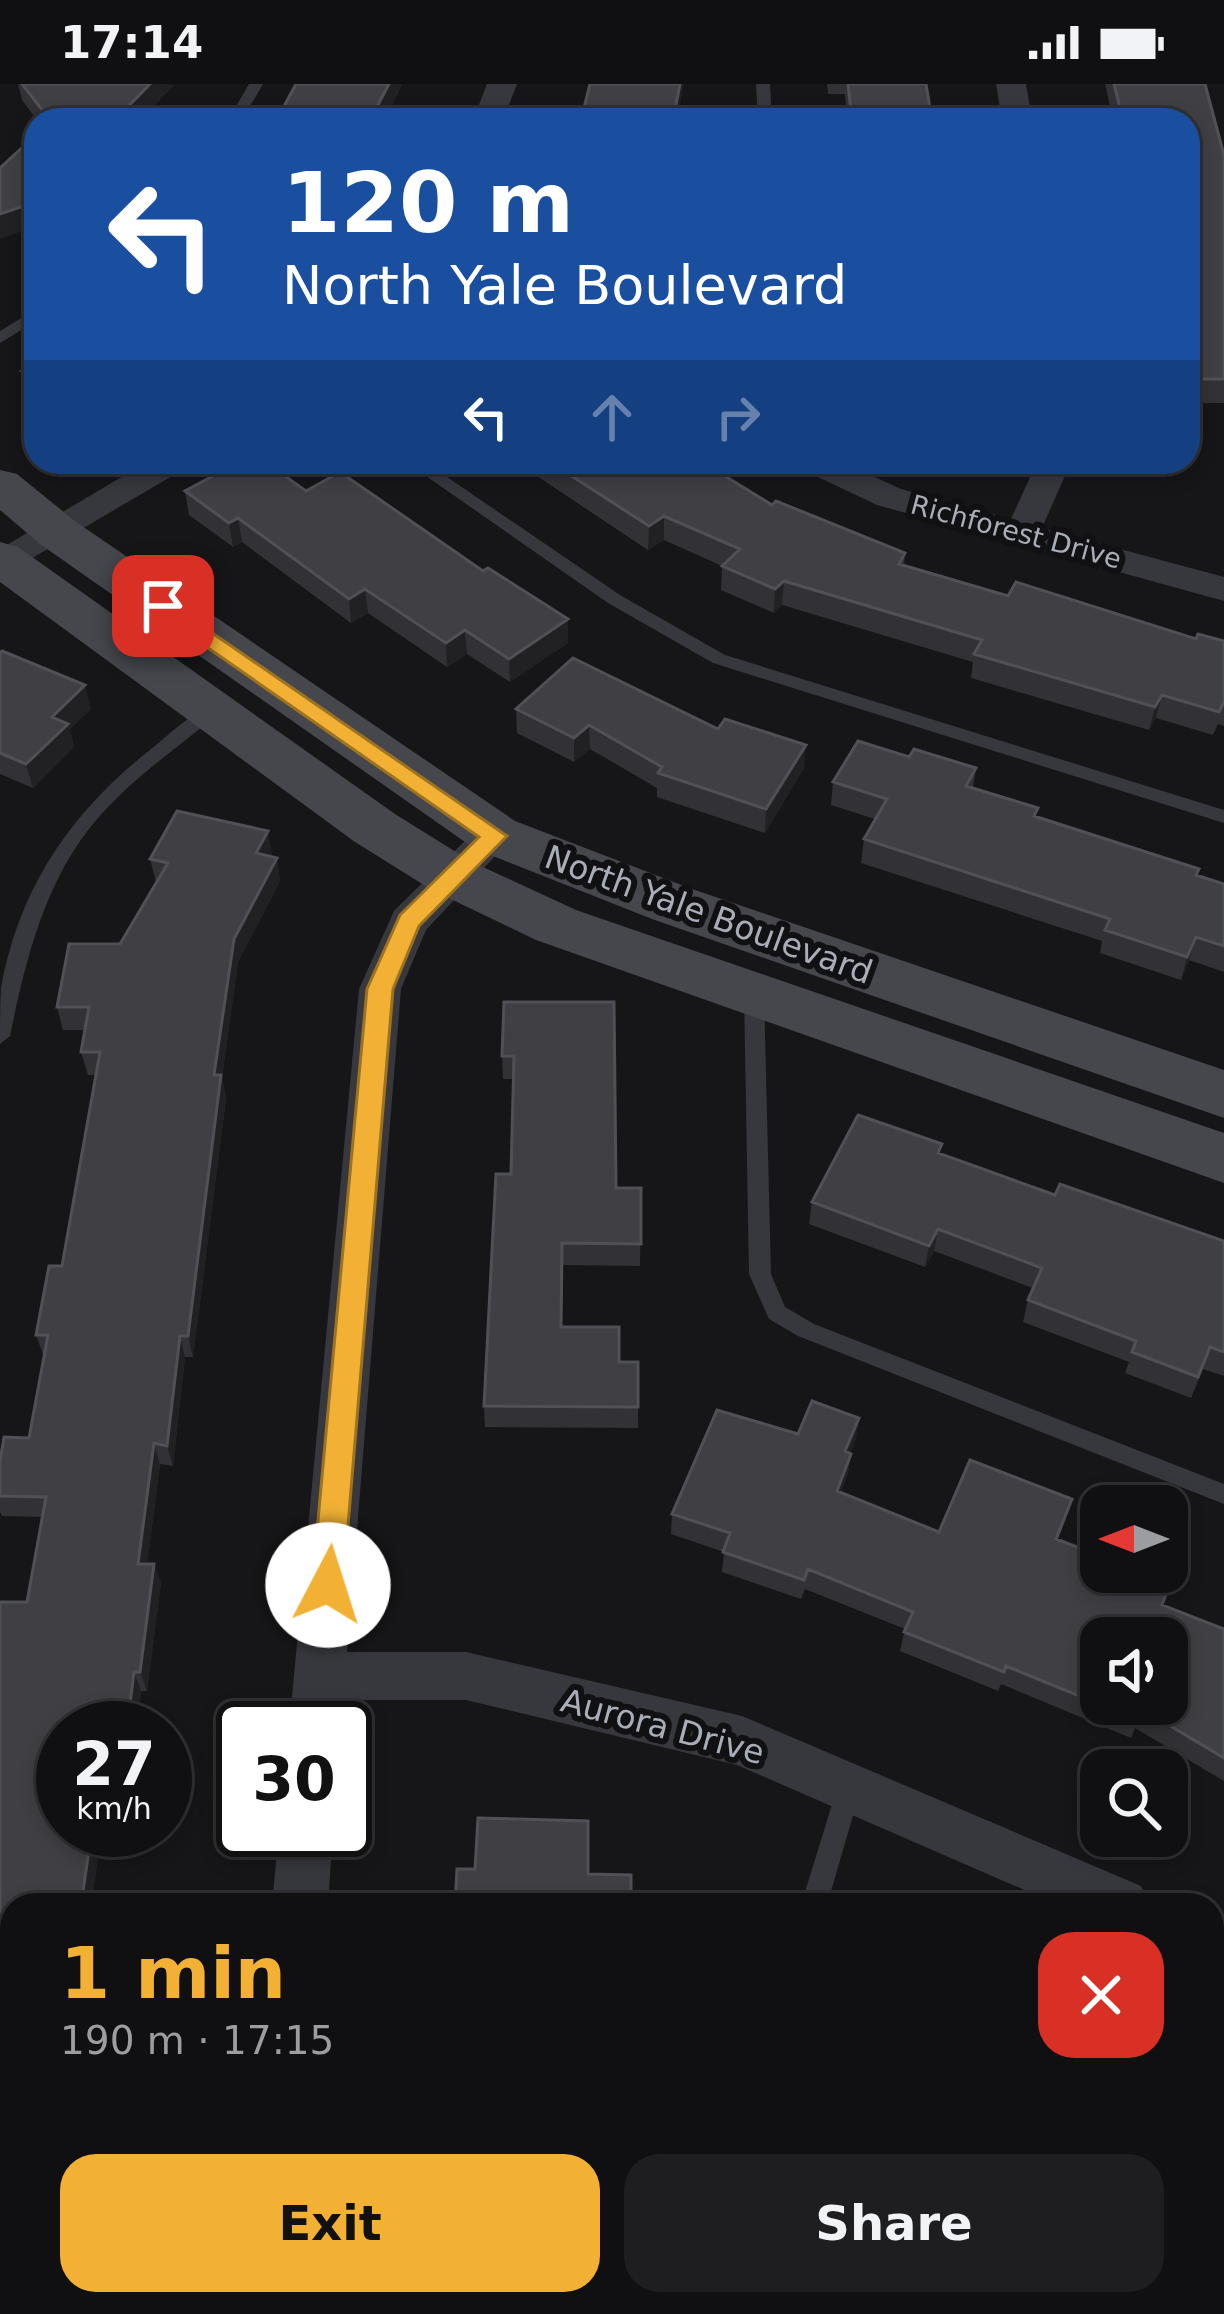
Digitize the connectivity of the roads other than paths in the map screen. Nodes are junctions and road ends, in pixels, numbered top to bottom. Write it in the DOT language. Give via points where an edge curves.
graph roads {
  1 [pos="153,474"];
  2 [pos="432,474"];
  3 [pos="840,474"];
  4 [pos="1049,474"];
  5 [pos="0,485"];
  6 [pos="58,533"];
  7 [pos="1022,533"];
  8 [pos="2,562"];
  9 [pos="1224,589"];
  10 [pos="212,711"];
  11 [pos="1224,817"];
  12 [pos="495,836"];
  13 [pos="452,876"];
  14 [pos="754,994"];
  15 [pos="0,1036"];
  16 [pos="1224,1094"];
  17 [pos="1224,1158"];
  18 [pos="1224,1494"];
  19 [pos="318,1701"];
  20 [pos="324,1701"];
  21 [pos="849,1787"];
  22 [pos="304,1857"];
  23 [pos="301,1893"];
  24 [pos="818,1893"];
  25 [pos="1094,1893"];
  1 -- 6 [label="street"];
  2 -- 11 [label="lane" via="719,659"];
  3 -- 7 [label="street, Richforest Drive"];
  4 -- 7 [label="street"];
  5 -- 6 [label="street, North Yale Boulevard"];
  6 -- 8 [label="street"];
  6 -- 12 [label="street, North Yale Boulevard"];
  7 -- 9 [label="street, Richforest Drive"];
  8 -- 10 [label="street, North Yale Boulevard"];
  10 -- 13 [label="street, North Yale Boulevard"];
  10 -- 15 [label="lane" via="101,802 51,871 15,961"];
  12 -- 13 [label="street"];
  12 -- 16 [label="street, North Yale Boulevard"];
  13 -- 14 [label="street, North Yale Boulevard" via="556,925"];
  13 -- 19 [label="street" via="409,922 380,989"];
  14 -- 17 [label="street, North Yale Boulevard"];
  14 -- 18 [label="lane" via="760,1274 777,1313"];
  20 -- 21 [label="street, Aurora Drive" via="466,1676 742,1741"];
  21 -- 24 [label="lane"];
  21 -- 25 [label="street, Aurora Drive"];
  22 -- 23 [label="street"];
}
